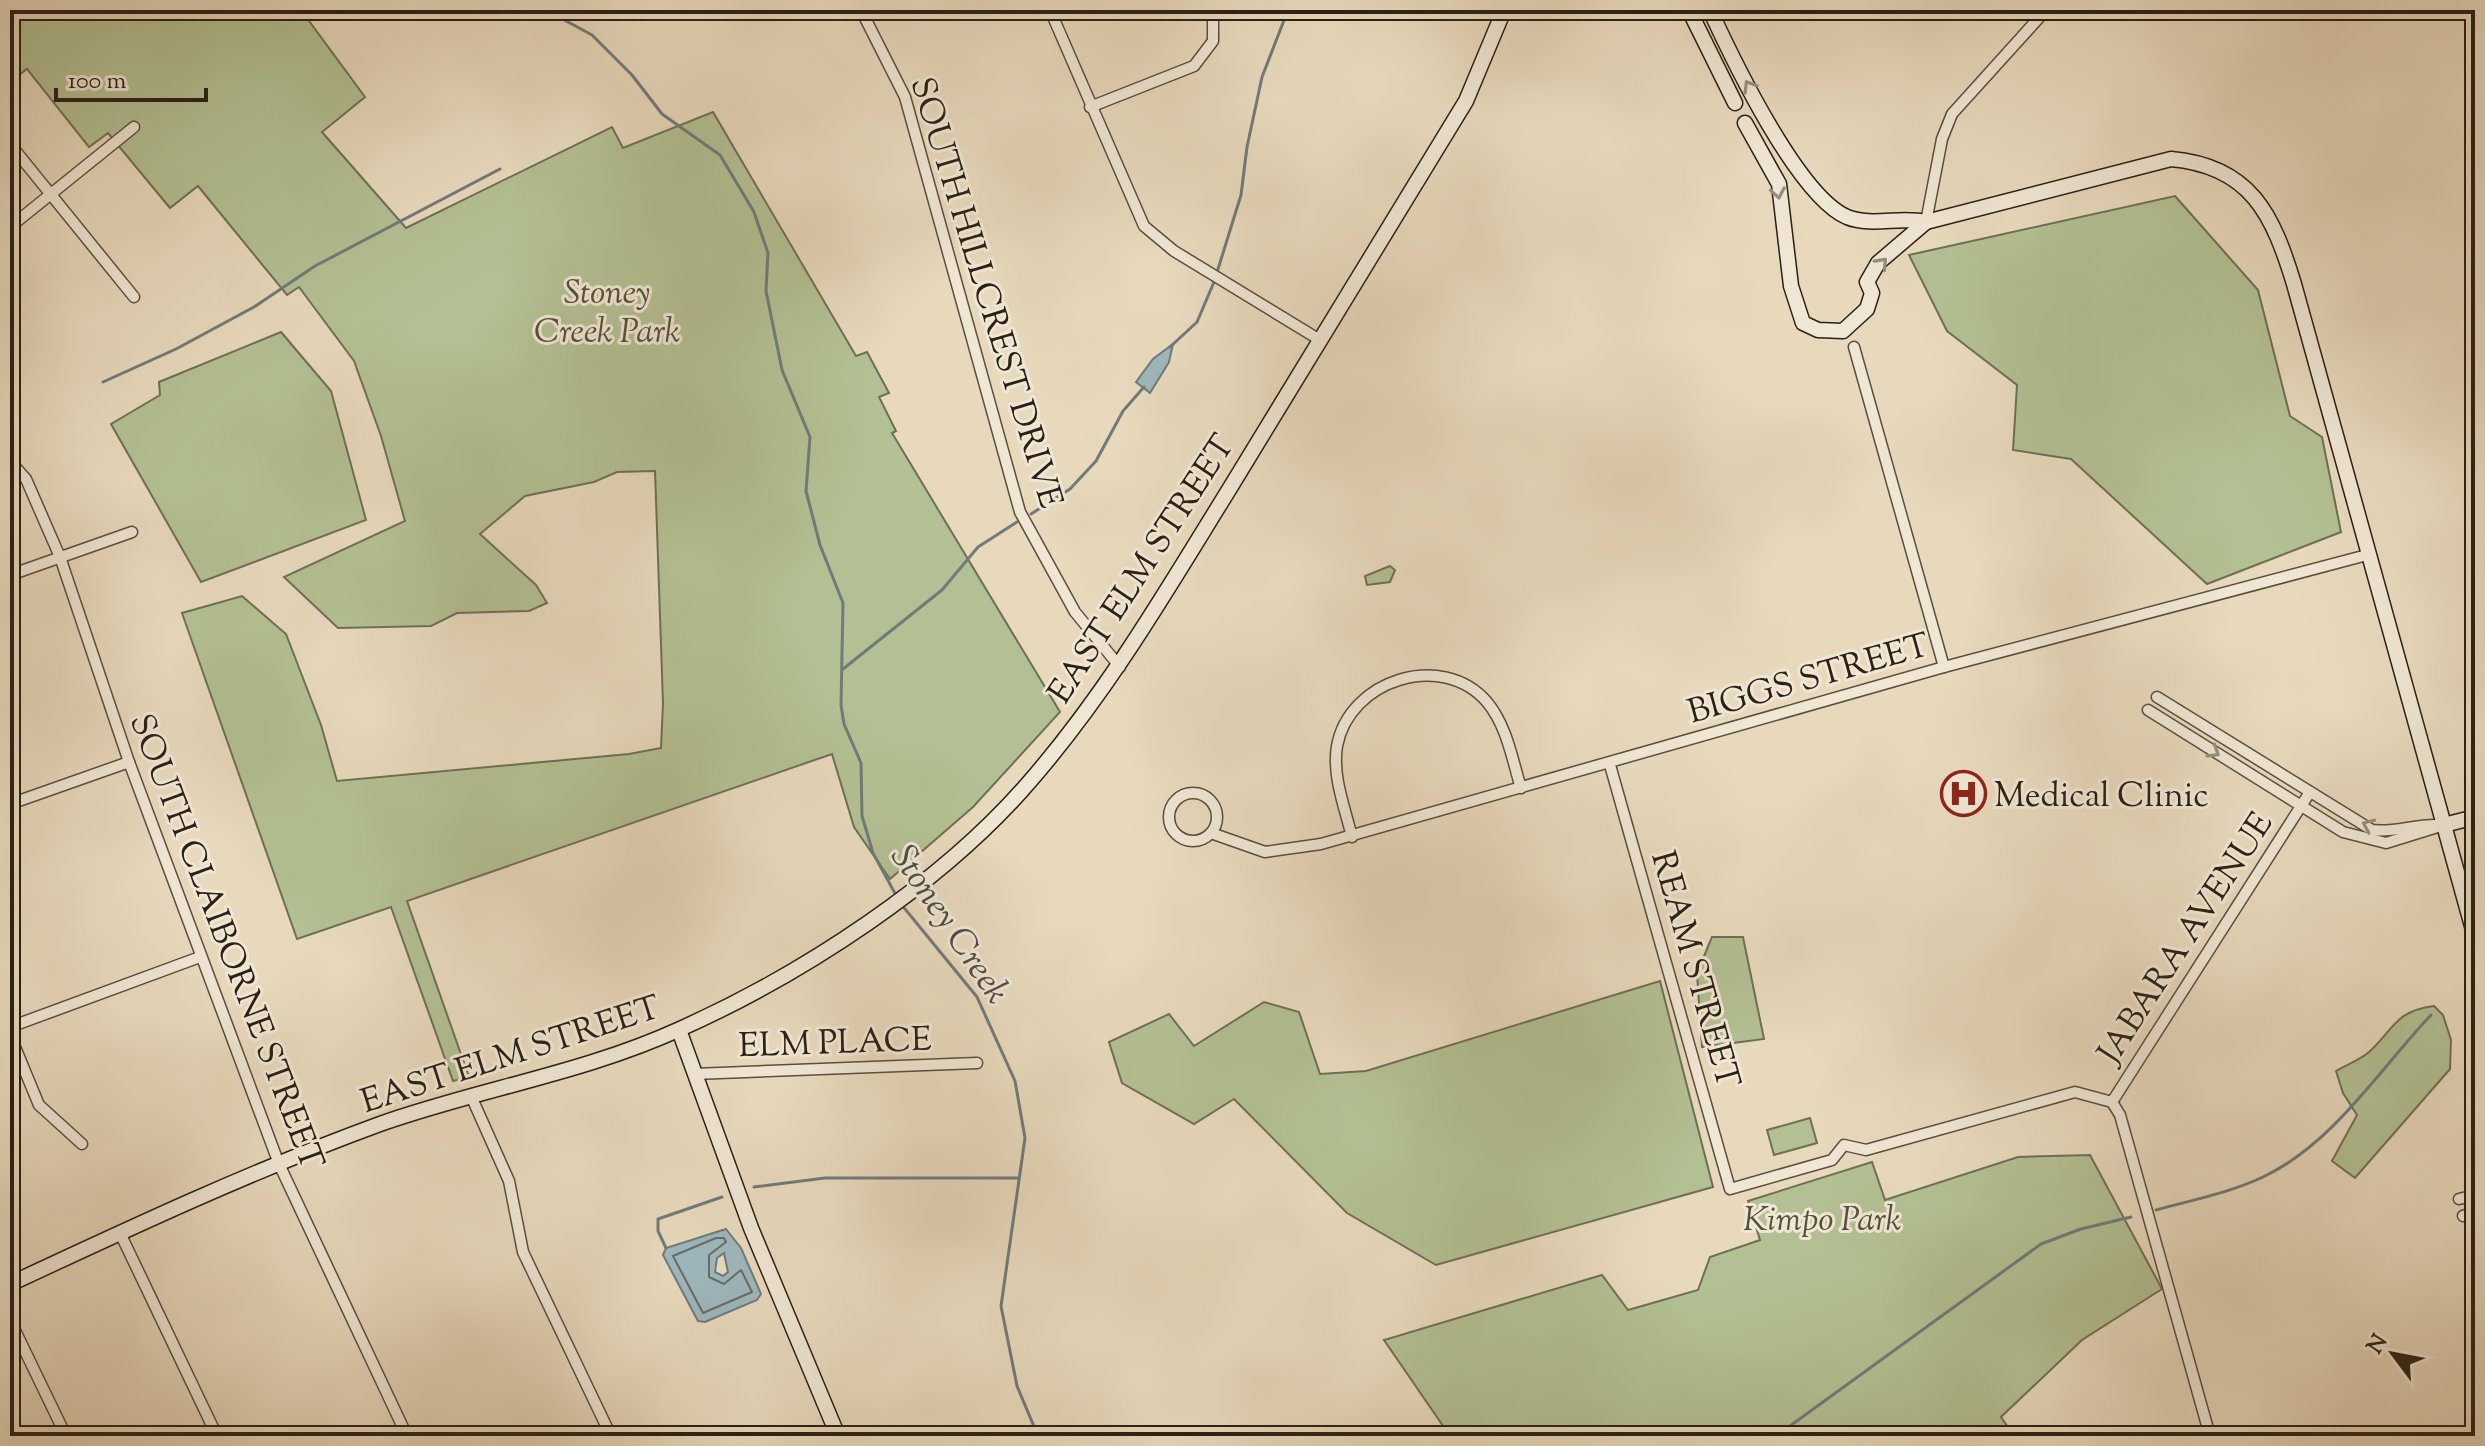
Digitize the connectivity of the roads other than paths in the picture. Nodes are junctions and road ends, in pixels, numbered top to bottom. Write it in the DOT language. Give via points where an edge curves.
graph roads {
  1 [pos="861,10"];
  2 [pos="1050,10"];
  3 [pos="1213,10"];
  4 [pos="1689,10"];
  5 [pos="1710,10"];
  6 [pos="2046,10"];
  7 [pos="1502,11"];
  8 [pos="1735,103"];
  9 [pos="1090,107"];
  10 [pos="1745,123"];
  11 [pos="134,127"];
  12 [pos="10,144"];
  13 [pos="52,194"];
  14 [pos="1926,222"];
  15 [pos="10,227"];
  16 [pos="134,297"];
  17 [pos="1320,340"];
  18 [pos="1854,347"];
  19 [pos="10,461"];
  20 [pos="132,532"];
  21 [pos="2367,555"];
  22 [pos="60,557"];
  23 [pos="10,575"];
  24 [pos="1120,667"];
  25 [pos="1944,667"];
  26 [pos="2157,697"];
  27 [pos="2148,710"];
  28 [pos="129,762"];
  29 [pos="1610,765"];
  30 [pos="1521,788"];
  31 [pos="2310,792"];
  32 [pos="10,804"];
  33 [pos="2302,806"];
  34 [pos="2475,817"];
  35 [pos="2444,825"];
  36 [pos="1211,833"];
  37 [pos="1352,837"];
  38 [pos="2475,937"];
  39 [pos="200,957"];
  40 [pos="10,1027"];
  41 [pos="679,1030"];
  42 [pos="10,1035"];
  43 [pos="977,1063"];
  44 [pos="694,1074"];
  45 [pos="471,1096"];
  46 [pos="2112,1102"];
  47 [pos="82,1144"];
  48 [pos="279,1164"];
  49 [pos="2475,1195"];
  50 [pos="2459,1199"];
  51 [pos="2475,1212"];
  52 [pos="2463,1216"];
  53 [pos="120,1233"];
  54 [pos="10,1284"];
  55 [pos="10,1320"];
  56 [pos="66,1436"];
  57 [pos="217,1436"];
  58 [pos="407,1436"];
  59 [pos="611,1436"];
  60 [pos="838,1436"];
  61 [pos="2210,1436"];
  1 -- 24 [label="street, SOUTH HILLCREST DRIVE" via="905,97 1020,512 1075,612"];
  2 -- 9 [label="street"];
  3 -- 9 [label="street" via="1213,41 1194,66"];
  4 -- 8 [label="street"];
  14 -- 5 [label="street, one-way" via="1849,218 1828,206 1802,176"];
  6 -- 14 [label="street" via="1952,114 1938,152"];
  7 -- 17 [label="street, EAST ELM STREET" via="1466,101"];
  9 -- 17 [label="street" via="1144,226"];
  10 -- 14 [label="street, one-way" via="1779,184 1791,286 1803,323 1843,331 1867,309 1872,293 1867,282 1878,263"];
  11 -- 13 [label="street"];
  12 -- 13 [label="street"];
  13 -- 15 [label="street"];
  13 -- 16 [label="street"];
  14 -- 21 [label="street" via="2152,162 2193,161 2231,176 2261,205 2281,243"];
  17 -- 24 [label="street, EAST ELM STREET"];
  18 -- 25 [label="street"];
  19 -- 22 [label="street, SOUTH CLAIBORNE STREET" via="26,479"];
  20 -- 22 [label="street"];
  21 -- 25 [label="street, BIGGS STREET"];
  21 -- 35 [label="street"];
  22 -- 23 [label="street"];
  22 -- 28 [label="street, SOUTH CLAIBORNE STREET"];
  24 -- 41 [label="street, EAST ELM STREET" via="1029,783 967,843 797,968"];
  25 -- 29 [label="street, BIGGS STREET"];
  26 -- 31 [label="street"];
  27 -- 33 [label="street, one-way"];
  28 -- 32 [label="street"];
  28 -- 39 [label="street, SOUTH CLAIBORNE STREET"];
  29 -- 30 [label="street, BIGGS STREET"];
  29 -- 46 [label="street, REAM STREET" via="1730,1189 1832,1160 1844,1145 1866,1150 2075,1092"];
  30 -- 37 [label="street, BIGGS STREET"];
  30 -- 37 [label="street" via="1501,723 1486,700 1441,676 1391,681 1368,695 1349,717 1337,744 1336,771"];
  31 -- 33 [label="street, JABARA AVENUE"];
  35 -- 31 [label="street, one-way" via="2372,830"];
  33 -- 35 [label="street" via="2343,832 2386,843"];
  33 -- 46 [label="street, JABARA AVENUE"];
  34 -- 35 [label="street"];
  35 -- 38 [label="street"];
  36 -- 36 [label="street" via="1217,815 1213,803 1199,794 1186,794 1172,804 1169,821 1176,836 1199,841"];
  36 -- 37 [label="street, BIGGS STREET" via="1265,852"];
  39 -- 40 [label="street"];
  39 -- 48 [label="street, SOUTH CLAIBORNE STREET"];
  41 -- 44 [label="street"];
  41 -- 45 [label="street, EAST ELM STREET" via="574,1068"];
  42 -- 47 [label="street" via="39,1105"];
  43 -- 44 [label="street, ELM PLACE"];
  44 -- 60 [label="street"];
  45 -- 48 [label="street, EAST ELM STREET"];
  45 -- 59 [label="street" via="509,1181 523,1252"];
  46 -- 61 [label="street, JABARA AVENUE" via="2120,1115"];
  48 -- 53 [label="street, EAST ELM STREET"];
  48 -- 58 [label="street, SOUTH CLAIBORNE STREET"];
  49 -- 50 [label="street"];
  51 -- 52 [label="street"];
  53 -- 54 [label="street, EAST ELM STREET"];
  53 -- 57 [label="street"];
  55 -- 56 [label="street"];
}
